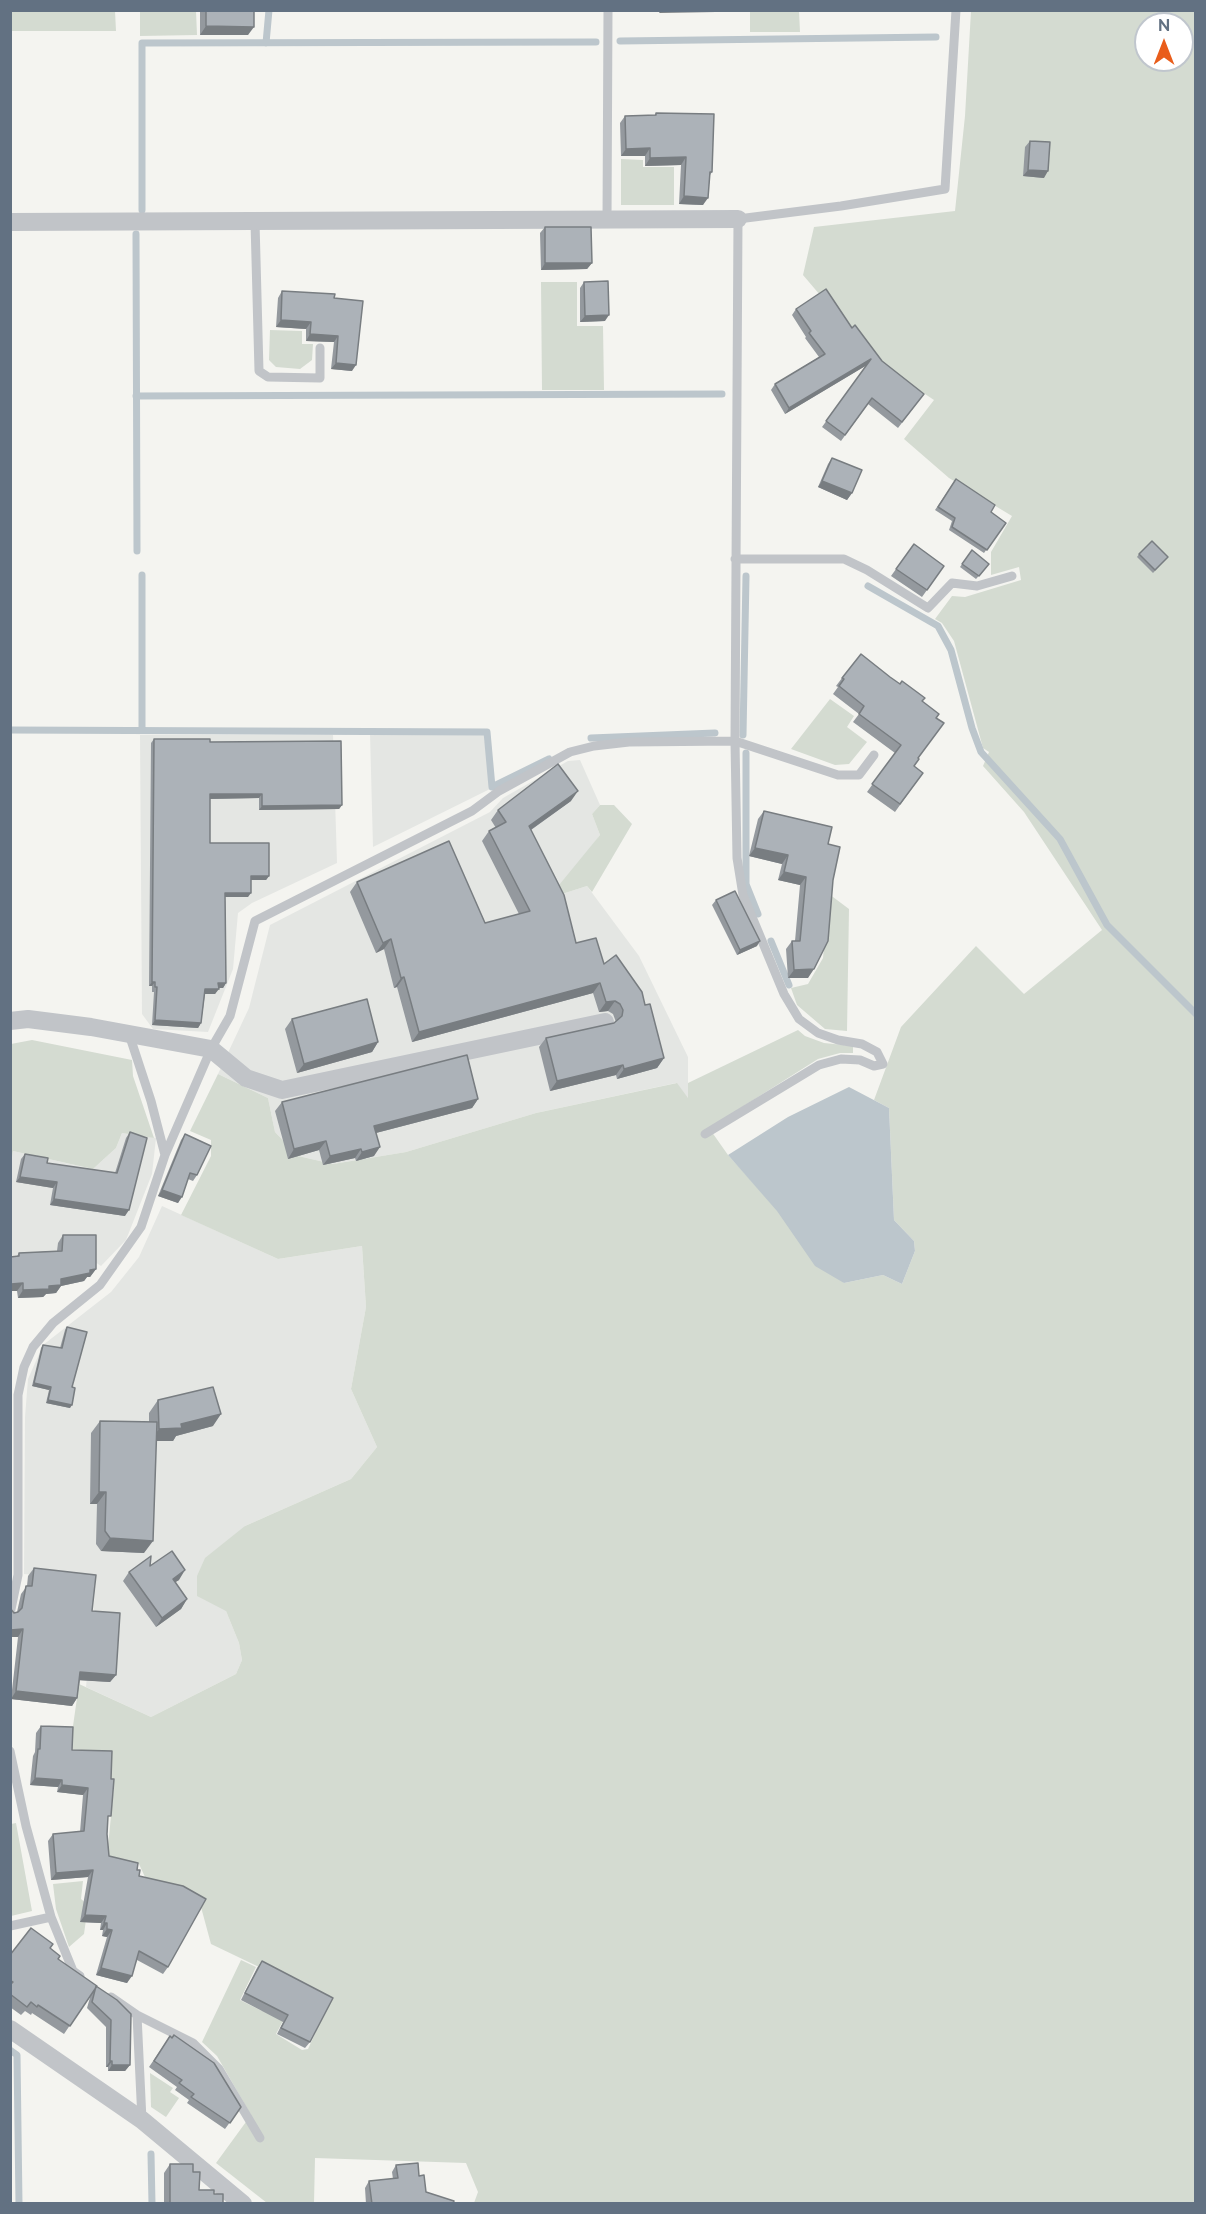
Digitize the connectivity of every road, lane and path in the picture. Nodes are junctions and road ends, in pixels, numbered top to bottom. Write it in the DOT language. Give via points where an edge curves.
graph roads {
  1 [pos="608,10"];
  2 [pos="956,10"];
  3 [pos="738,219"];
  4 [pos="607,220"];
  5 [pos="10,222"];
  6 [pos="255,222"];
  7 [pos="320,348"];
  8 [pos="735,560"];
  9 [pos="1012,576"];
  10 [pos="735,741"];
  11 [pos="874,755"];
  12 [pos="10,1021"];
  13 [pos="604,1022"];
  14 [pos="128,1033"];
  15 [pos="211,1049"];
  16 [pos="705,1134"];
  17 [pos="165,1155"];
  18 [pos="10,1614"];
  19 [pos="10,1751"];
  20 [pos="51,1917"];
  21 [pos="10,1926"];
  22 [pos="92,1983"];
  23 [pos="101,1990"];
  24 [pos="137,2015"];
  25 [pos="10,2030"];
  26 [pos="142,2120"];
  27 [pos="260,2138"];
  28 [pos="243,2204"];
  1 -- 4 [label="lane"];
  2 -- 3 [label="lane" via="945,189"];
  3 -- 4 [label="street"];
  3 -- 8 [label="lane"];
  4 -- 6 [label="street"];
  5 -- 6 [label="street"];
  6 -- 7 [label="lane" via="259,371 268,377 320,378"];
  8 -- 9 [label="lane" via="844,560 928,608 952,583 977,586"];
  8 -- 10 [label="lane"];
  10 -- 11 [label="lane" via="838,775 859,775"];
  10 -- 15 [label="lane" via="629,742 570,752 472,811 255,921 230,1016"];
  10 -- 16 [label="lane" via="737,858 743,895 784,994 799,1019 818,1033 862,1044 877,1052 883,1064 874,1066 841,1059 819,1065"];
  12 -- 14 [label="street" via="28,1019"];
  13 -- 15 [label="street" via="282,1090 246,1078"];
  14 -- 15 [label="street"];
  14 -- 17 [label="lane"];
  15 -- 17 [label="lane"];
  17 -- 18 [label="lane" via="141,1227 122,1257 100,1285 53,1323 33,1347 24,1367 18,1395 18,1575"];
  19 -- 20 [label="lane"];
  20 -- 21 [label="lane"];
  20 -- 22 [label="lane" via="73,1971"];
  23 -- 24 [label="lane"];
  24 -- 26 [label="lane"];
  24 -- 27 [label="lane" via="193,2043 219,2068"];
  25 -- 26 [label="street"];
  26 -- 28 [label="street"];
}
